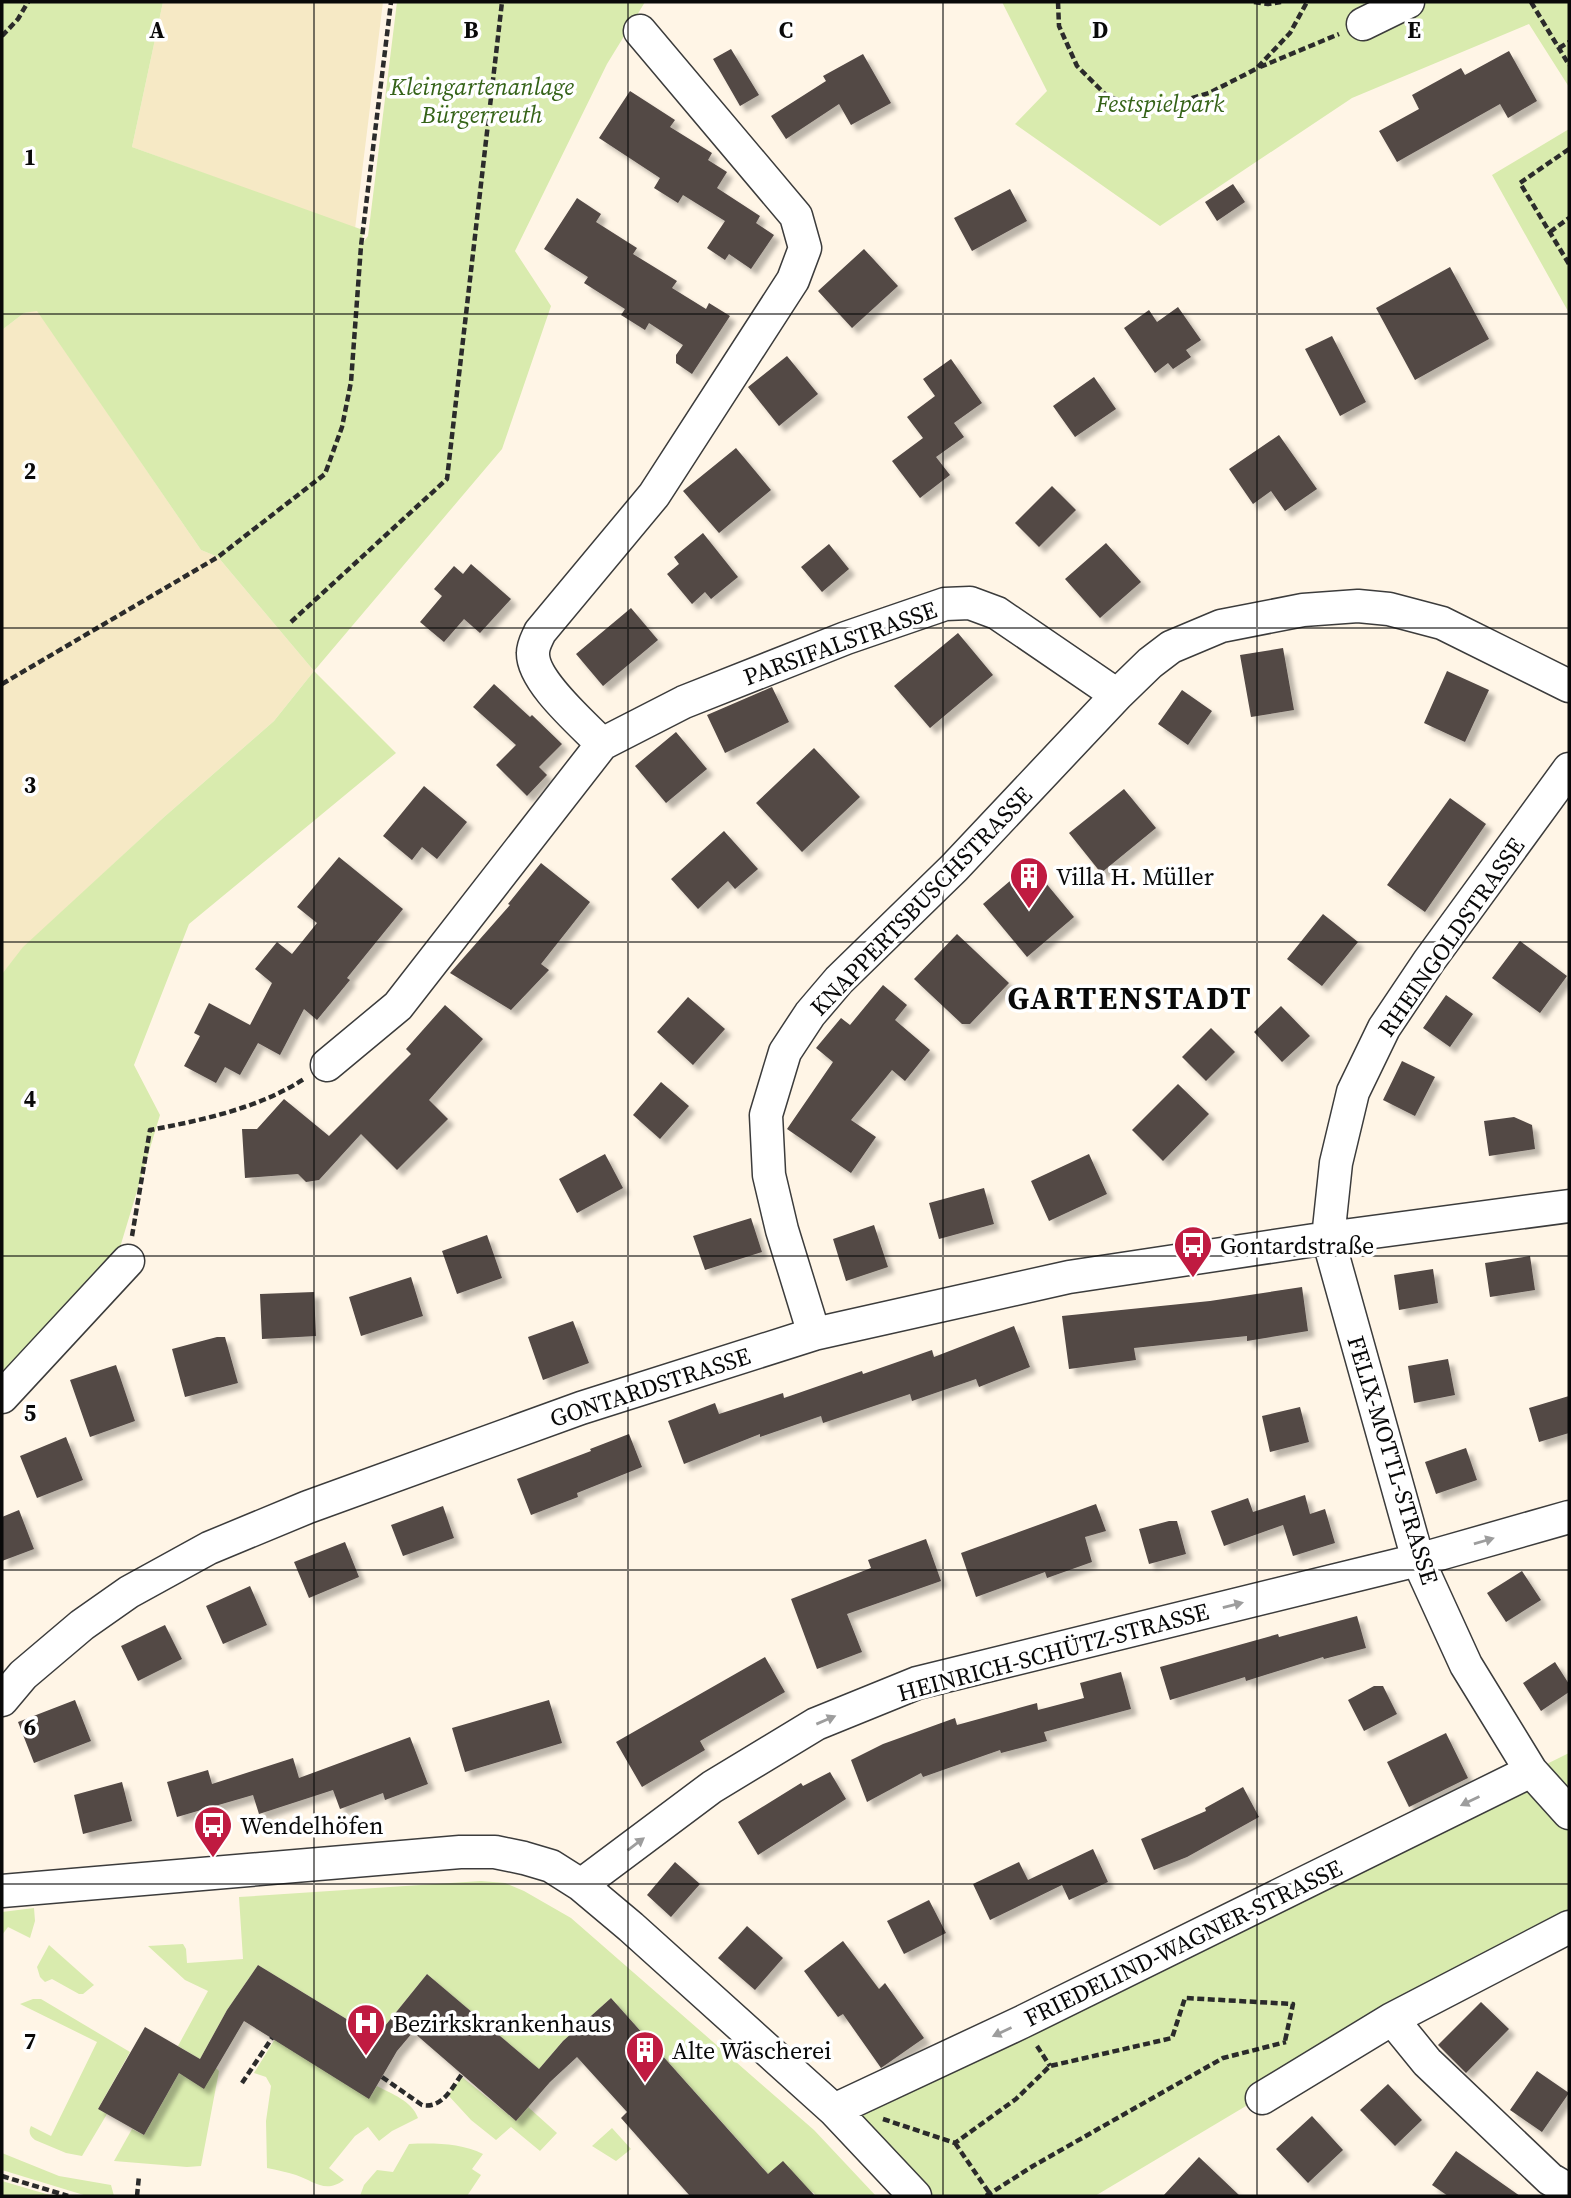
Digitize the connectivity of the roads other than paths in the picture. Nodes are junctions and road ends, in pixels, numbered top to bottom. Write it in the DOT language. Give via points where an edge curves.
graph roads {
  1 [pos="1408,2"];
  2 [pos="1363,24"];
  3 [pos="640,32"];
  4 [pos="1569,687"];
  5 [pos="1117,695"];
  6 [pos="601,744"];
  7 [pos="1569,769"];
  8 [pos="327,1065"];
  9 [pos="1569,1206"];
  10 [pos="1328,1238"];
  11 [pos="128,1261"];
  12 [pos="814,1334"];
  13 [pos="2,1397"];
  14 [pos="1569,1517"];
  15 [pos="1418,1560"];
  16 [pos="2,1700"];
  17 [pos="1531,1771"];
  18 [pos="1569,1812"];
  19 [pos="581,1885"];
  20 [pos="2,1891"];
  21 [pos="1569,1927"];
  22 [pos="1392,2020"];
  23 [pos="1262,2098"];
  24 [pos="838,2108"];
  25 [pos="1569,2190"];
  26 [pos="915,2196"];
  1 -- 2 [label="street"];
  3 -- 6 [label="street" via="796,216 805,248 793,280 654,495 534,643 533,656 544,681"];
  4 -- 5 [label="street" via="1442,623 1357,606 1251,619 1192,636 1171,647"];
  5 -- 6 [label="street, PARSIFALSTRASSE" via="997,612 970,603 945,604 684,702"];
  5 -- 12 [label="street, KNAPPERTSBUSCHSTRASSE" via="954,868 839,980 785,1052 766,1115 769,1175"];
  6 -- 8 [label="street, PARSIFALSTRASSE" via="398,1006"];
  7 -- 10 [label="street, RHEINGOLDSTRASSE" via="1384,1028 1353,1092 1336,1163"];
  9 -- 10 [label="street, GONTARDSTRASSE"];
  10 -- 12 [label="street, GONTARDSTRASSE" via="1069,1277"];
  10 -- 15 [label="street, FELIX-MOTTL-STRASSE"];
  11 -- 13 [label="street"];
  12 -- 16 [label="street, GONTARDSTRASSE" via="581,1408 308,1507 209,1548 129,1592 82,1625 23,1675"];
  15 -- 14 [label="street, HEINRICH-SCHÜTZ-STRASSE, one-way"];
  15 -- 17 [label="street, FELIX-MOTTL-STRASSE" via="1466,1665"];
  19 -- 15 [label="street, HEINRICH-SCHÜTZ-STRASSE, one-way" via="712,1787 804,1731 917,1683"];
  17 -- 18 [label="street, FELIX-MOTTL-STRASSE"];
  17 -- 24 [label="street, FRIEDELIND-WAGNER-STRASSE, one-way"];
  19 -- 20 [label="street" via="551,1866 524,1858 460,1852"];
  19 -- 24 [label="street"];
  21 -- 22 [label="street"];
  22 -- 23 [label="street"];
  22 -- 25 [label="street" via="1427,2062 1550,2179"];
  24 -- 26 [label="street"];
}
